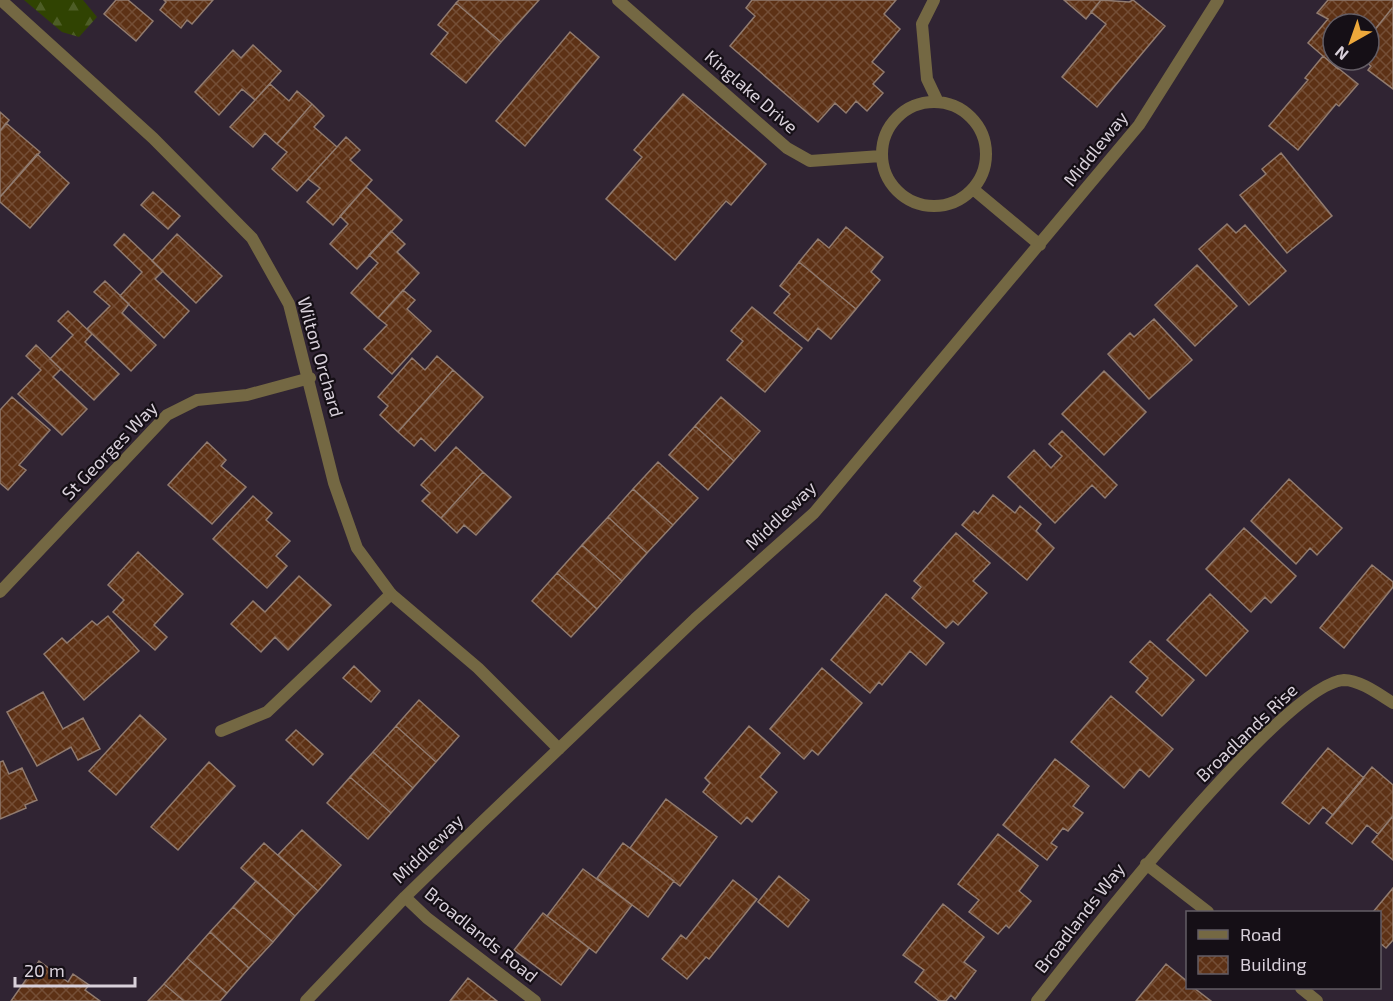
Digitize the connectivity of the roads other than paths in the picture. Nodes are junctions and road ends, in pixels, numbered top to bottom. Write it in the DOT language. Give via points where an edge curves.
graph roads {
  1 [pos="1,0"];
  2 [pos="618,0"];
  3 [pos="934,0"];
  4 [pos="1218,0"];
  5 [pos="938,102"];
  6 [pos="881,156"];
  7 [pos="973,189"];
  8 [pos="1040,245"];
  9 [pos="310,378"];
  10 [pos="0,592"];
  11 [pos="391,594"];
  12 [pos="1393,703"];
  13 [pos="221,731"];
  14 [pos="559,749"];
  15 [pos="1146,864"];
  16 [pos="405,897"];
  17 [pos="1208,911"];
  18 [pos="1303,989"];
  19 [pos="306,1001"];
  20 [pos="535,1001"];
  21 [pos="1038,1001"];
  22 [pos="1317,1001"];
  1 -- 9 [label="street, Wilton Orchard" via="153,138 252,238 289,304"];
  2 -- 6 [label="street, Kinglake Drive" via="788,148 810,161"];
  3 -- 5 [label="street" via="922,24 927,79"];
  4 -- 8 [label="street, Middleway" via="1139,125"];
  5 -- 6 [label="street" via="915,105 898,116 886,133"];
  5 -- 7 [label="street" via="967,114 985,144 985,161"];
  6 -- 7 [label="street" via="896,191 918,203 944,205"];
  7 -- 8 [label="street"];
  8 -- 14 [label="street, Middleway" via="814,513 695,619"];
  9 -- 10 [label="street, St Georges Way" via="247,395 197,400 167,415"];
  9 -- 11 [label="street, Wilton Orchard" via="334,483 357,548"];
  11 -- 13 [label="street" via="267,712"];
  11 -- 14 [label="street, Wilton Orchard" via="478,668"];
  12 -- 15 [label="street, Broadlands Rise" via="1344,680 1317,689 1268,734"];
  14 -- 16 [label="street, Middleway"];
  15 -- 17 [label="street, Broadlands Way"];
  15 -- 21 [label="street, Broadlands Way"];
  16 -- 19 [label="street, Middleway"];
  16 -- 20 [label="street, Broadlands Road"];
  18 -- 22 [label="street"];
}
